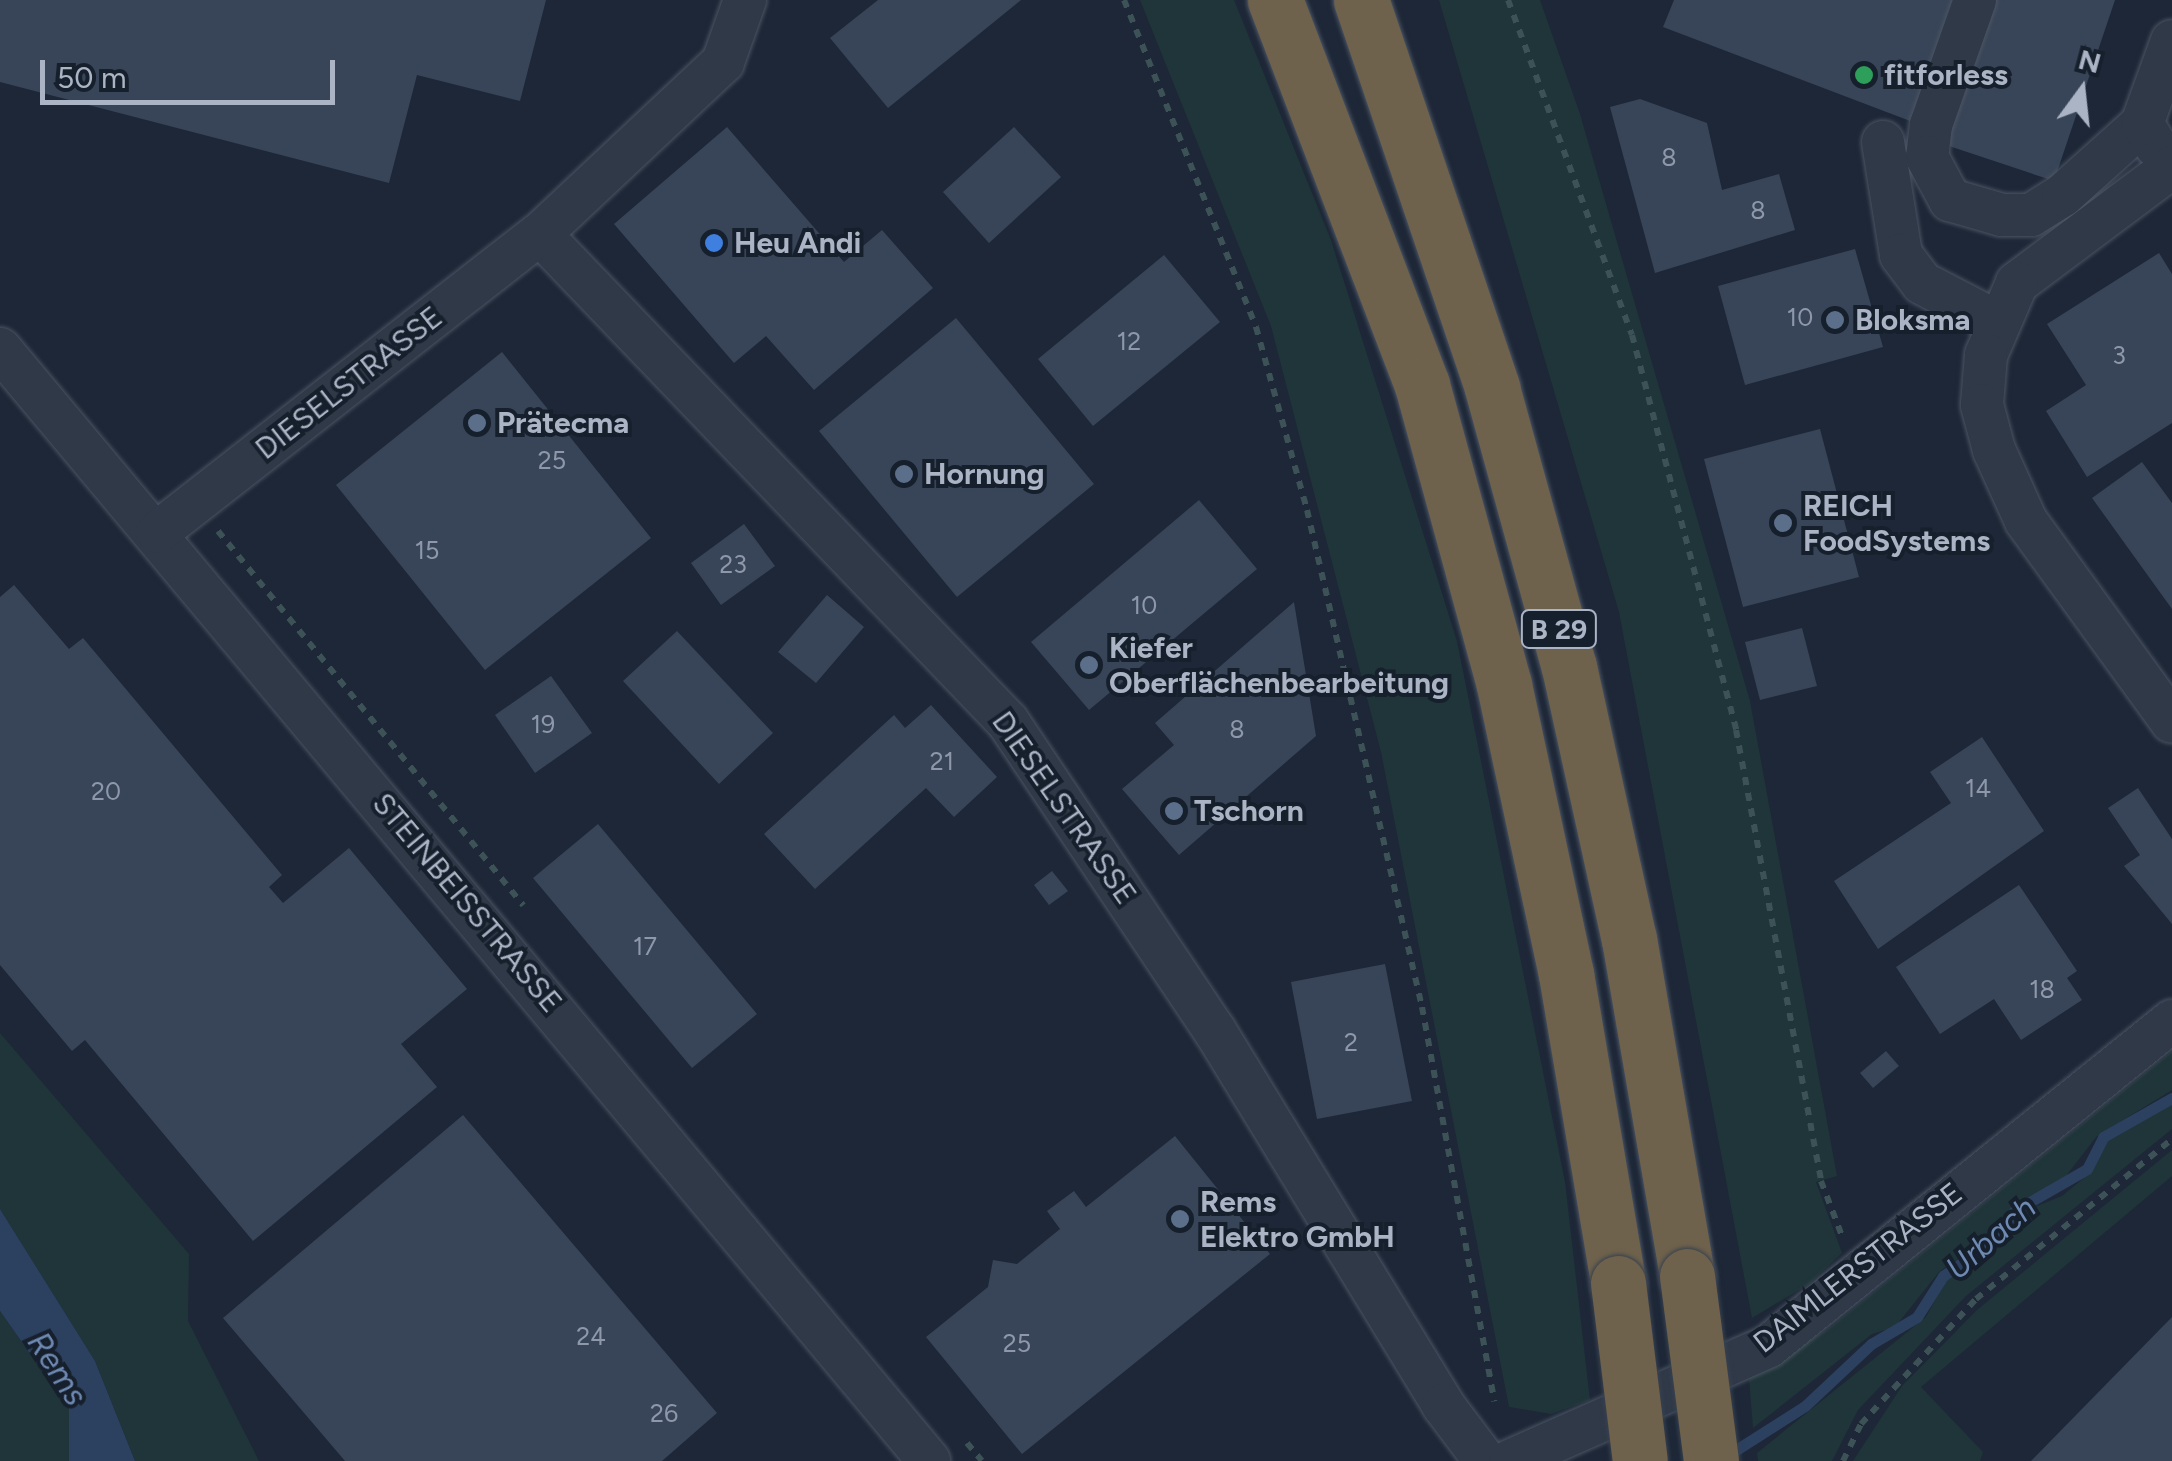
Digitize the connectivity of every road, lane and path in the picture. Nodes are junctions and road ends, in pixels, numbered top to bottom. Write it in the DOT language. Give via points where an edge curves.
graph roads {
  1 [pos="745,0"];
  2 [pos="1124,0"];
  3 [pos="1275,0"];
  4 [pos="1361,0"];
  5 [pos="1508,0"];
  6 [pos="1975,0"];
  7 [pos="2172,40"];
  8 [pos="2142,124"];
  9 [pos="1883,142"];
  10 [pos="2170,168"];
  11 [pos="540,234"];
  12 [pos="1998,322"];
  13 [pos="0,349"];
  14 [pos="158,532"];
  15 [pos="2172,722"];
  16 [pos="2172,1021"];
  17 [pos="2172,1139"];
  18 [pos="1865,1270"];
  19 [pos="1494,1405"];
  20 [pos="929,1461"];
  21 [pos="1486,1461"];
  22 [pos="1510,1461"];
  23 [pos="1640,1461"];
  24 [pos="1710,1461"];
  25 [pos="1843,1461"];
  1 -- 11 [label="street, DIESELSTRASSE" via="723,62"];
  2 -- 19 [label="path" via="1256,326 1307,510 1422,1007"];
  3 -- 23 [label="highway, B 29, bridge" via="1422,385 1504,685 1566,974"];
  4 -- 24 [label="highway, B 29, bridge" via="1492,388 1569,666 1629,939 1687,1276"];
  5 -- 18 [label="path" via="1632,335 1736,730 1821,1181 1839,1232"];
  6 -- 8 [label="street" via="1926,157 1950,200 2002,215 2030,215 2063,195"];
  7 -- 8 [label="street"];
  8 -- 10 [label="street"];
  9 -- 12 [label="street" via="1901,255 1922,284"];
  10 -- 12 [label="street" via="2017,283"];
  11 -- 14 [label="street, DIESELSTRASSE"];
  11 -- 21 [label="street, DIESELSTRASSE" via="1008,722 1215,1030 1442,1405"];
  12 -- 15 [label="street" via="1986,355 1982,404 1994,450 2026,521"];
  13 -- 14 [label="street, STEINBEISSTRASSE"];
  14 -- 20 [label="street, STEINBEISSTRASSE"];
  16 -- 18 [label="street, DAIMLERSTRASSE"];
  17 -- 25 [label="path" via="1976,1299 1862,1424"];
  18 -- 22 [label="street, DAIMLERSTRASSE" via="1769,1346"];
}
